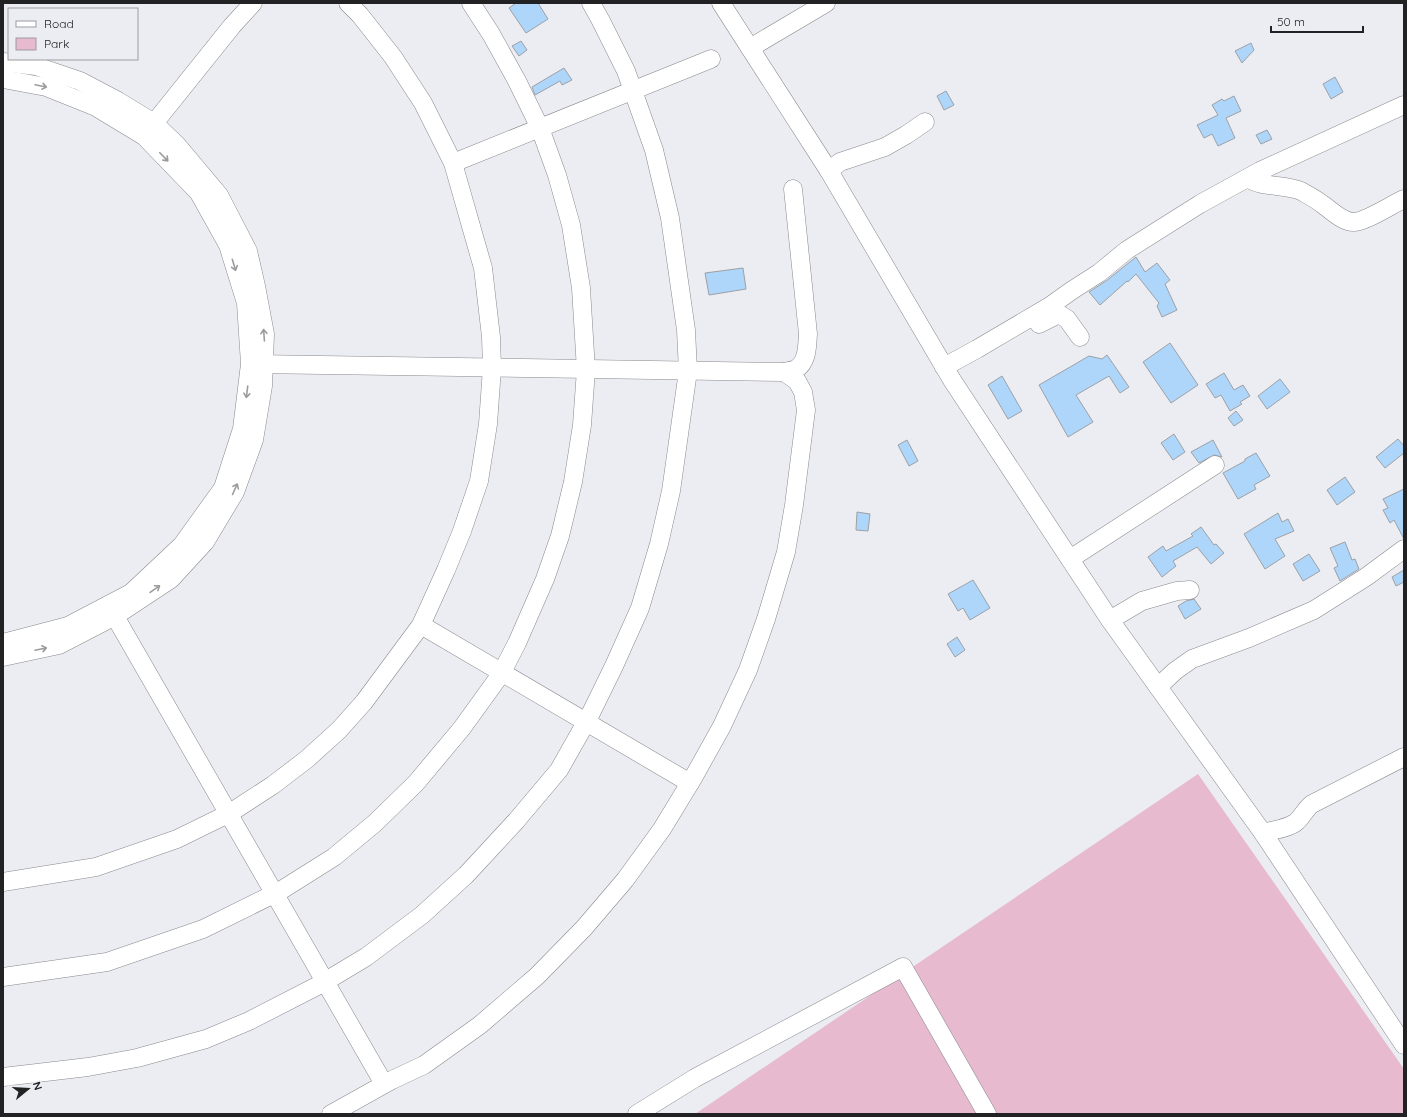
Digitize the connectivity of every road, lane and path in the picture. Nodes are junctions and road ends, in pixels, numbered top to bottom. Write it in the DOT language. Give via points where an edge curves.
graph roads {
  1 [pos="253,3"];
  2 [pos="348,3"];
  3 [pos="471,3"];
  4 [pos="591,3"];
  5 [pos="721,3"];
  6 [pos="826,3"];
  7 [pos="750,48"];
  8 [pos="711,59"];
  9 [pos="3,62"];
  10 [pos="3,79"];
  11 [pos="1404,105"];
  12 [pos="925,122"];
  13 [pos="149,129"];
  14 [pos="453,163"];
  15 [pos="828,171"];
  16 [pos="1248,178"];
  17 [pos="793,189"];
  18 [pos="1404,199"];
  19 [pos="1080,337"];
  20 [pos="257,364"];
  21 [pos="492,368"];
  22 [pos="586,370"];
  23 [pos="688,371"];
  24 [pos="784,372"];
  25 [pos="948,373"];
  26 [pos="1215,466"];
  27 [pos="1404,549"];
  28 [pos="1070,559"];
  29 [pos="1190,590"];
  30 [pos="112,610"];
  31 [pos="1110,620"];
  32 [pos="420,625"];
  33 [pos="3,644"];
  34 [pos="3,657"];
  35 [pos="1158,687"];
  36 [pos="1404,757"];
  37 [pos="690,783"];
  38 [pos="1263,833"];
  39 [pos="3,882"];
  40 [pos="3,977"];
  41 [pos="1404,1045"];
  42 [pos="3,1077"];
  43 [pos="384,1084"];
  44 [pos="331,1114"];
  45 [pos="638,1114"];
  46 [pos="987,1114"];
  1 -- 13 [label="street"];
  2 -- 14 [label="street" via="393,57 423,103"];
  3 -- 22 [label="street" via="518,81 540,128 557,174 570,225 581,288"];
  4 -- 23 [label="street" via="626,71 654,150 670,218 686,330"];
  5 -- 7 [label="street"];
  6 -- 7 [label="street"];
  7 -- 15 [label="street"];
  8 -- 14 [label="street"];
  9 -- 13 [label="street" via="36,66 80,81 118,101"];
  10 -- 13 [label="street, one-way" via="46,87"];
  11 -- 16 [label="street"];
  12 -- 15 [label="street" via="885,147 840,162"];
  13 -- 20 [label="street" via="199,193 228,245 246,303"];
  14 -- 21 [label="street" via="484,268"];
  15 -- 25 [label="street"];
  16 -- 18 [label="street" via="1253,182 1290,187 1302,192 1349,221 1361,221"];
  16 -- 25 [label="street" via="1200,204 1127,250 1099,273 1050,306 977,349"];
  17 -- 24 [label="street" via="807,345 803,362 796,369"];
  19 -- 25 [label="street" via="1067,319 1059,314 1022,333 978,362"];
  20 -- 21 [label="street"];
  20 -- 30 [label="street" via="242,429 223,488 182,545"];
  21 -- 22 [label="street"];
  21 -- 32 [label="street" via="488,424 479,481 462,531"];
  22 -- 23 [label="street"];
  22 -- 40 [label="street" via="582,425 573,482 560,536 545,579 518,643 501,674 462,728 416,783 375,823 334,857 280,891 203,929 106,962"];
  23 -- 24 [label="street"];
  23 -- 42 [label="street" via="672,491 659,544 634,622 589,717 558,770 516,821 466,875 422,916 366,957 321,984 249,1021 206,1039 137,1058 88,1068"];
  24 -- 37 [label="street" via="797,381 803,392 806,410 786,552 748,670 722,726"];
  25 -- 28 [label="street"];
  26 -- 28 [label="street"];
  27 -- 35 [label="street" via="1314,610 1192,659"];
  28 -- 31 [label="street"];
  29 -- 31 [label="street" via="1142,601"];
  30 -- 33 [label="street" via="68,626"];
  34 -- 30 [label="street, one-way" via="59,645"];
  30 -- 43 [label="street"];
  31 -- 35 [label="street"];
  32 -- 37 [label="street"];
  32 -- 39 [label="street" via="364,702 339,730 307,759 230,814 177,839 96,867"];
  35 -- 38 [label="street"];
  36 -- 38 [label="street" via="1312,804 1295,823"];
  37 -- 43 [label="street" via="662,829 625,880 584,928 536,976 480,1025 424,1065"];
  38 -- 41 [label="street"];
  43 -- 44 [label="street"];
  45 -- 46 [label="street" via="695,1078 903,967"];
}
